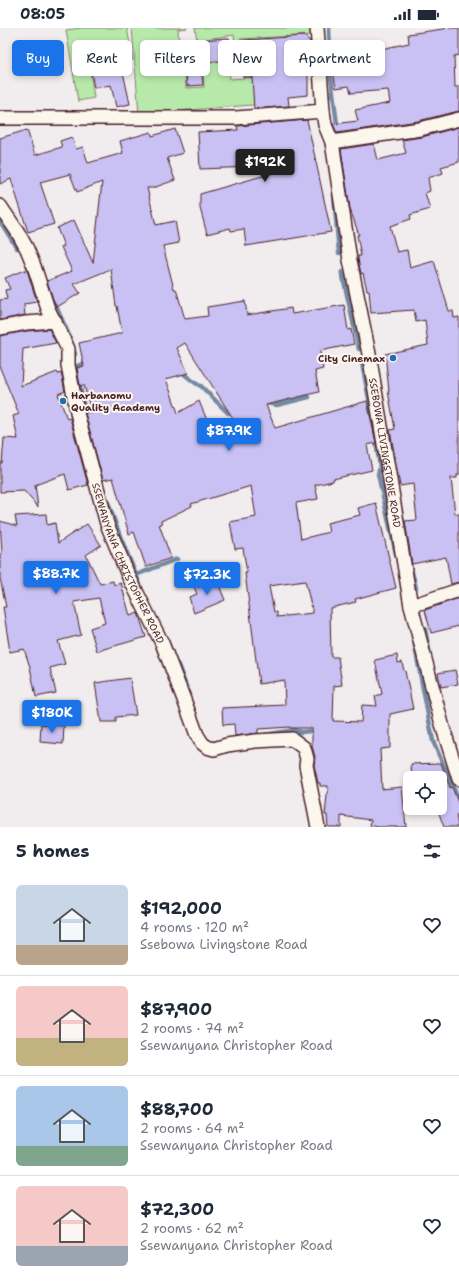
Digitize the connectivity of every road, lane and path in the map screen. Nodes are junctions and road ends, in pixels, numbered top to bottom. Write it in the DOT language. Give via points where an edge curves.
graph roads {
  1 [pos="317,28"];
  2 [pos="323,111"];
  3 [pos="0,118"];
  4 [pos="459,119"];
  5 [pos="332,142"];
  6 [pos="0,206"];
  7 [pos="55,321"];
  8 [pos="0,328"];
  9 [pos="459,590"];
  10 [pos="411,606"];
  11 [pos="459,778"];
  12 [pos="318,827"];
  1 -- 2 [label="street, SSEBOWA LIVINGSTONE ROAD"];
  2 -- 3 [label="street" via="236,118"];
  2 -- 5 [label="street, SSEBOWA LIVINGSTONE ROAD"];
  4 -- 5 [label="street" via="420,129"];
  5 -- 10 [label="street, SSEBOWA LIVINGSTONE ROAD" via="350,260 369,354"];
  6 -- 7 [label="street, SSEWANYANA CHRISTOPHER ROAD" via="27,249 48,309"];
  7 -- 8 [label="street"];
  7 -- 12 [label="street, SSEWANYANA CHRISTOPHER ROAD" via="68,349 68,365 78,416 107,524 128,575 162,643 197,735 206,747 214,749 255,741 292,739 304,748"];
  9 -- 10 [label="street"];
  10 -- 11 [label="street, SSEBOWA LIVINGSTONE ROAD"];
}
